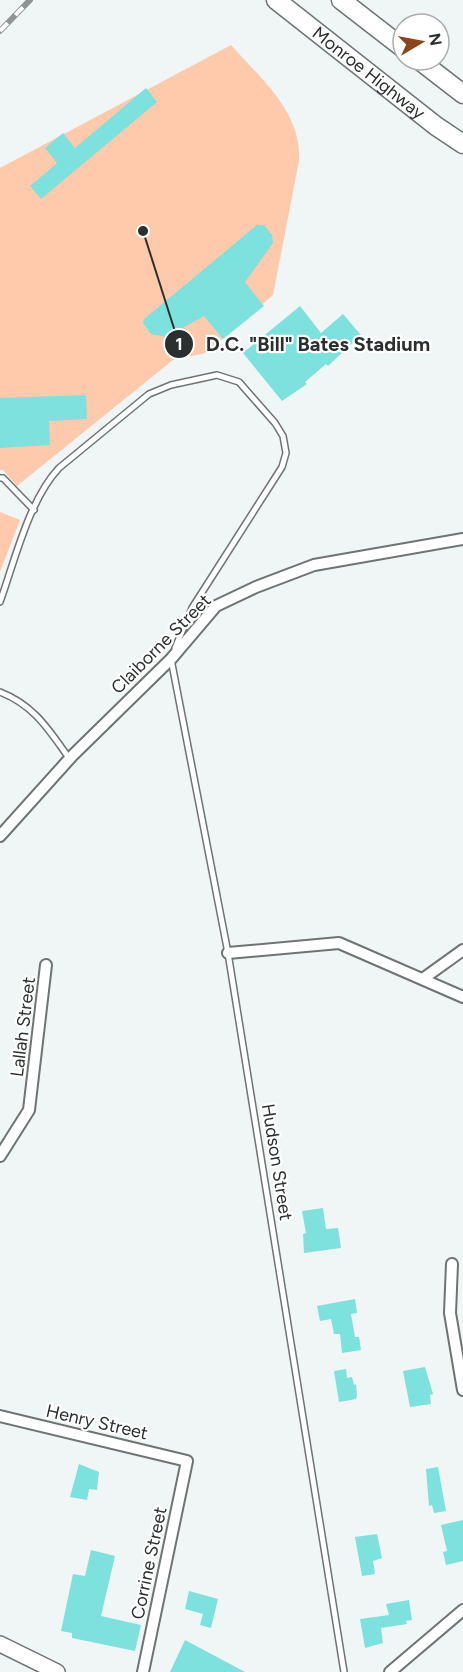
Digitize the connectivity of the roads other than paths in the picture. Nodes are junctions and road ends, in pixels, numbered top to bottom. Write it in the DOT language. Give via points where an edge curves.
graph roads {
  1 [pos="276,0"];
  2 [pos="341,0"];
  3 [pos="391,39"];
  4 [pos="435,72"];
  5 [pos="463,94"];
  6 [pos="463,144"];
  7 [pos="0,478"];
  8 [pos="34,510"];
  9 [pos="463,539"];
  10 [pos="0,602"];
  11 [pos="171,659"];
  12 [pos="0,692"];
  13 [pos="69,758"];
  14 [pos="0,836"];
  15 [pos="463,950"];
  16 [pos="228,953"];
  17 [pos="46,965"];
  18 [pos="424,978"];
  19 [pos="463,997"];
  20 [pos="0,1156"];
  21 [pos="452,1264"];
  22 [pos="463,1390"];
  23 [pos="0,1416"];
  24 [pos="187,1461"];
  25 [pos="463,1610"];
  26 [pos="0,1644"];
  27 [pos="57,1672"];
  28 [pos="143,1672"];
  29 [pos="344,1672"];
  30 [pos="390,1672"];
  1 -- 6 [label="highway, Monroe Highway"];
  2 -- 3 [label="highway"];
  4 -- 5 [label="highway"];
  7 -- 8 [label="lane"];
  8 -- 10 [label="lane"];
  8 -- 11 [label="lane" via="47,481 59,468 149,394 217,375 239,382 275,423 283,436 286,453 269,491 192,608"];
  9 -- 11 [label="street, Claiborne Street" via="314,565 256,587 216,606"];
  11 -- 13 [label="street, Claiborne Street"];
  11 -- 16 [label="lane, Hudson Street"];
  12 -- 13 [label="lane" via="29,706"];
  13 -- 14 [label="street, Claiborne Street"];
  15 -- 18 [label="street"];
  16 -- 18 [label="street" via="339,943"];
  16 -- 29 [label="lane, Hudson Street"];
  17 -- 20 [label="street, Lallah Street" via="29,1110"];
  18 -- 19 [label="street"];
  21 -- 22 [label="street" via="450,1313"];
  23 -- 24 [label="street, Henry Street"];
  24 -- 28 [label="street, Corrine Street"];
  25 -- 30 [label="street"];
  26 -- 27 [label="main road"];
}
